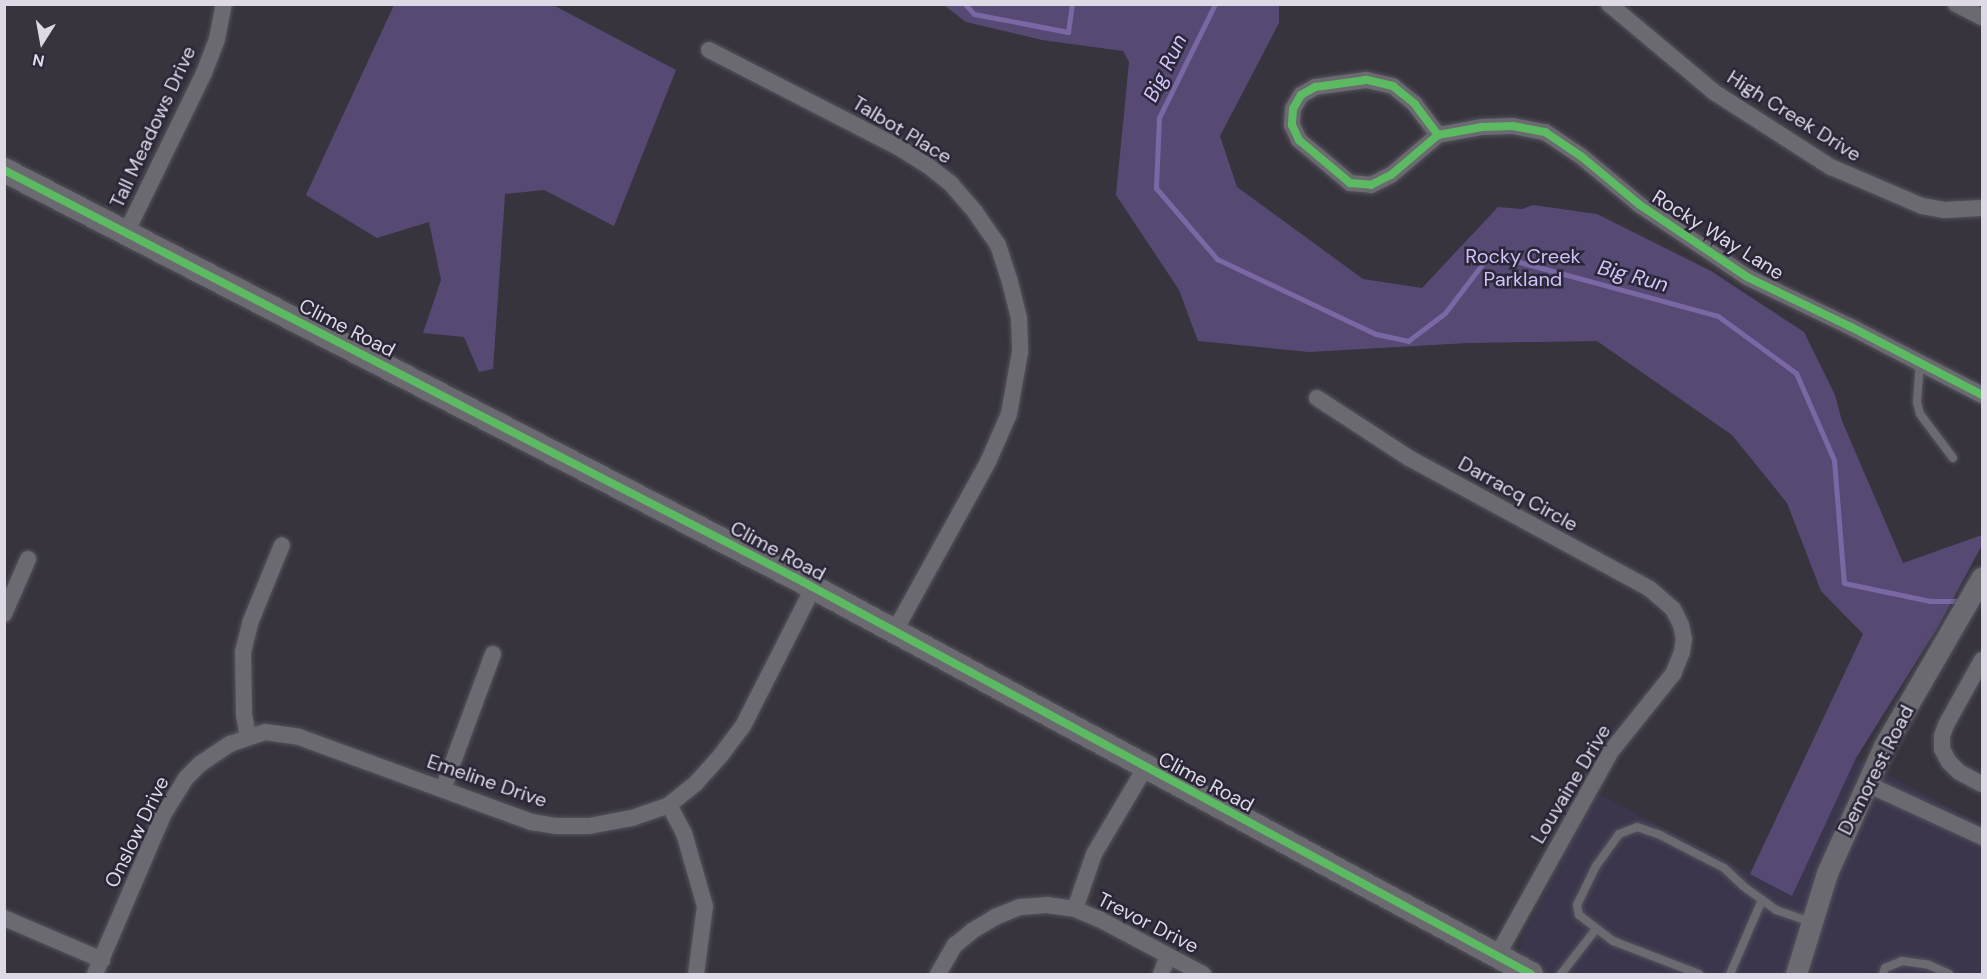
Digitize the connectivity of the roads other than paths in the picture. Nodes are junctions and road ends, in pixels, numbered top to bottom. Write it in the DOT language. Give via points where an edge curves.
graph roads {
  1 [pos="224,4"];
  2 [pos="1609,4"];
  3 [pos="1956,4"];
  4 [pos="1983,16"];
  5 [pos="709,50"];
  6 [pos="1438,135"];
  7 [pos="4,170"];
  8 [pos="1983,208"];
  9 [pos="126,233"];
  10 [pos="1920,362"];
  11 [pos="1983,395"];
  12 [pos="1317,398"];
  13 [pos="1953,458"];
  14 [pos="282,545"];
  15 [pos="28,559"];
  16 [pos="1983,577"];
  17 [pos="813,588"];
  18 [pos="4,614"];
  19 [pos="894,632"];
  20 [pos="1684,639"];
  21 [pos="493,654"];
  22 [pos="1983,660"];
  23 [pos="248,737"];
  24 [pos="1145,768"];
  25 [pos="1867,784"];
  26 [pos="1983,784"];
  27 [pos="443,789"];
  28 [pos="669,805"];
  29 [pos="1983,837"];
  30 [pos="1762,900"];
  31 [pos="1075,909"];
  32 [pos="4,918"];
  33 [pos="1811,922"];
  34 [pos="1596,929"];
  35 [pos="1168,956"];
  36 [pos="1497,956"];
  37 [pos="98,968"];
  38 [pos="696,975"];
  39 [pos="938,975"];
  40 [pos="1161,975"];
  41 [pos="1203,975"];
  42 [pos="1531,975"];
  43 [pos="1561,975"];
  44 [pos="1699,975"];
  45 [pos="1730,975"];
  46 [pos="1796,975"];
  47 [pos="1882,975"];
  48 [pos="1949,975"];
  1 -- 9 [label="street, Tall Meadows Drive" via="217,39 204,73"];
  2 -- 8 [label="street, High Creek Drive" via="1714,92 1831,167 1922,206 1944,210"];
  3 -- 4 [label="street"];
  5 -- 19 [label="street, Talbot Place" via="927,165 951,184 975,212 998,245 1010,282 1019,318 1020,352 1009,414 988,462"];
  6 -- 6 [label="street" via="1391,175 1371,185 1350,183 1299,140 1292,125 1293,109 1301,95 1315,87 1366,80 1393,86 1415,104"];
  6 -- 10 [label="street, Rocky Way Lane" via="1513,126 1545,132 1582,157 1640,206 1747,277"];
  7 -- 9 [label="main road, Clime Road"];
  9 -- 17 [label="main road, Clime Road"];
  10 -- 11 [label="street, Rocky Way Lane"];
  10 -- 13 [label="lane" via="1920,414"];
  12 -- 20 [label="street, Darracq Circle" via="1409,458 1650,589 1673,609"];
  14 -- 23 [label="street" via="250,623 243,652"];
  15 -- 18 [label="street"];
  16 -- 25 [label="street, Demorest Road" via="1884,746"];
  17 -- 19 [label="main road, Clime Road"];
  17 -- 28 [label="street, Emeline Drive" via="743,726 696,783"];
  19 -- 24 [label="main road, Clime Road"];
  20 -- 36 [label="street, Louvaine Drive" via="1673,674 1611,751"];
  21 -- 27 [label="street"];
  22 -- 26 [label="street" via="1946,725 1942,749 1959,772"];
  23 -- 27 [label="street, Emeline Drive" via="265,732 299,737"];
  23 -- 37 [label="street, Onslow Drive" via="214,753 186,778 164,815"];
  24 -- 31 [label="street" via="1094,854"];
  24 -- 36 [label="main road, Clime Road"];
  25 -- 29 [label="street"];
  25 -- 33 [label="street, Demorest Road" via="1840,840"];
  27 -- 28 [label="street, Emeline Drive" via="507,815 556,826 589,826 632,818"];
  28 -- 38 [label="street" via="684,833 705,906"];
  30 -- 33 [label="lane"];
  30 -- 34 [label="lane" via="1724,868 1637,827 1619,834 1576,905 1579,915"];
  30 -- 45 [label="lane"];
  31 -- 35 [label="street, Trevor Drive"];
  31 -- 39 [label="street, Trevor Drive" via="1020,907 995,917 955,945"];
  32 -- 37 [label="street"];
  33 -- 46 [label="street, Demorest Road"];
  34 -- 43 [label="lane"];
  34 -- 44 [label="lane" via="1613,941"];
  35 -- 40 [label="street"];
  35 -- 41 [label="street, Trevor Drive"];
  36 -- 42 [label="main road, Clime Road"];
  47 -- 48 [label="lane" via="1886,968 1902,961 1929,965"];
}
